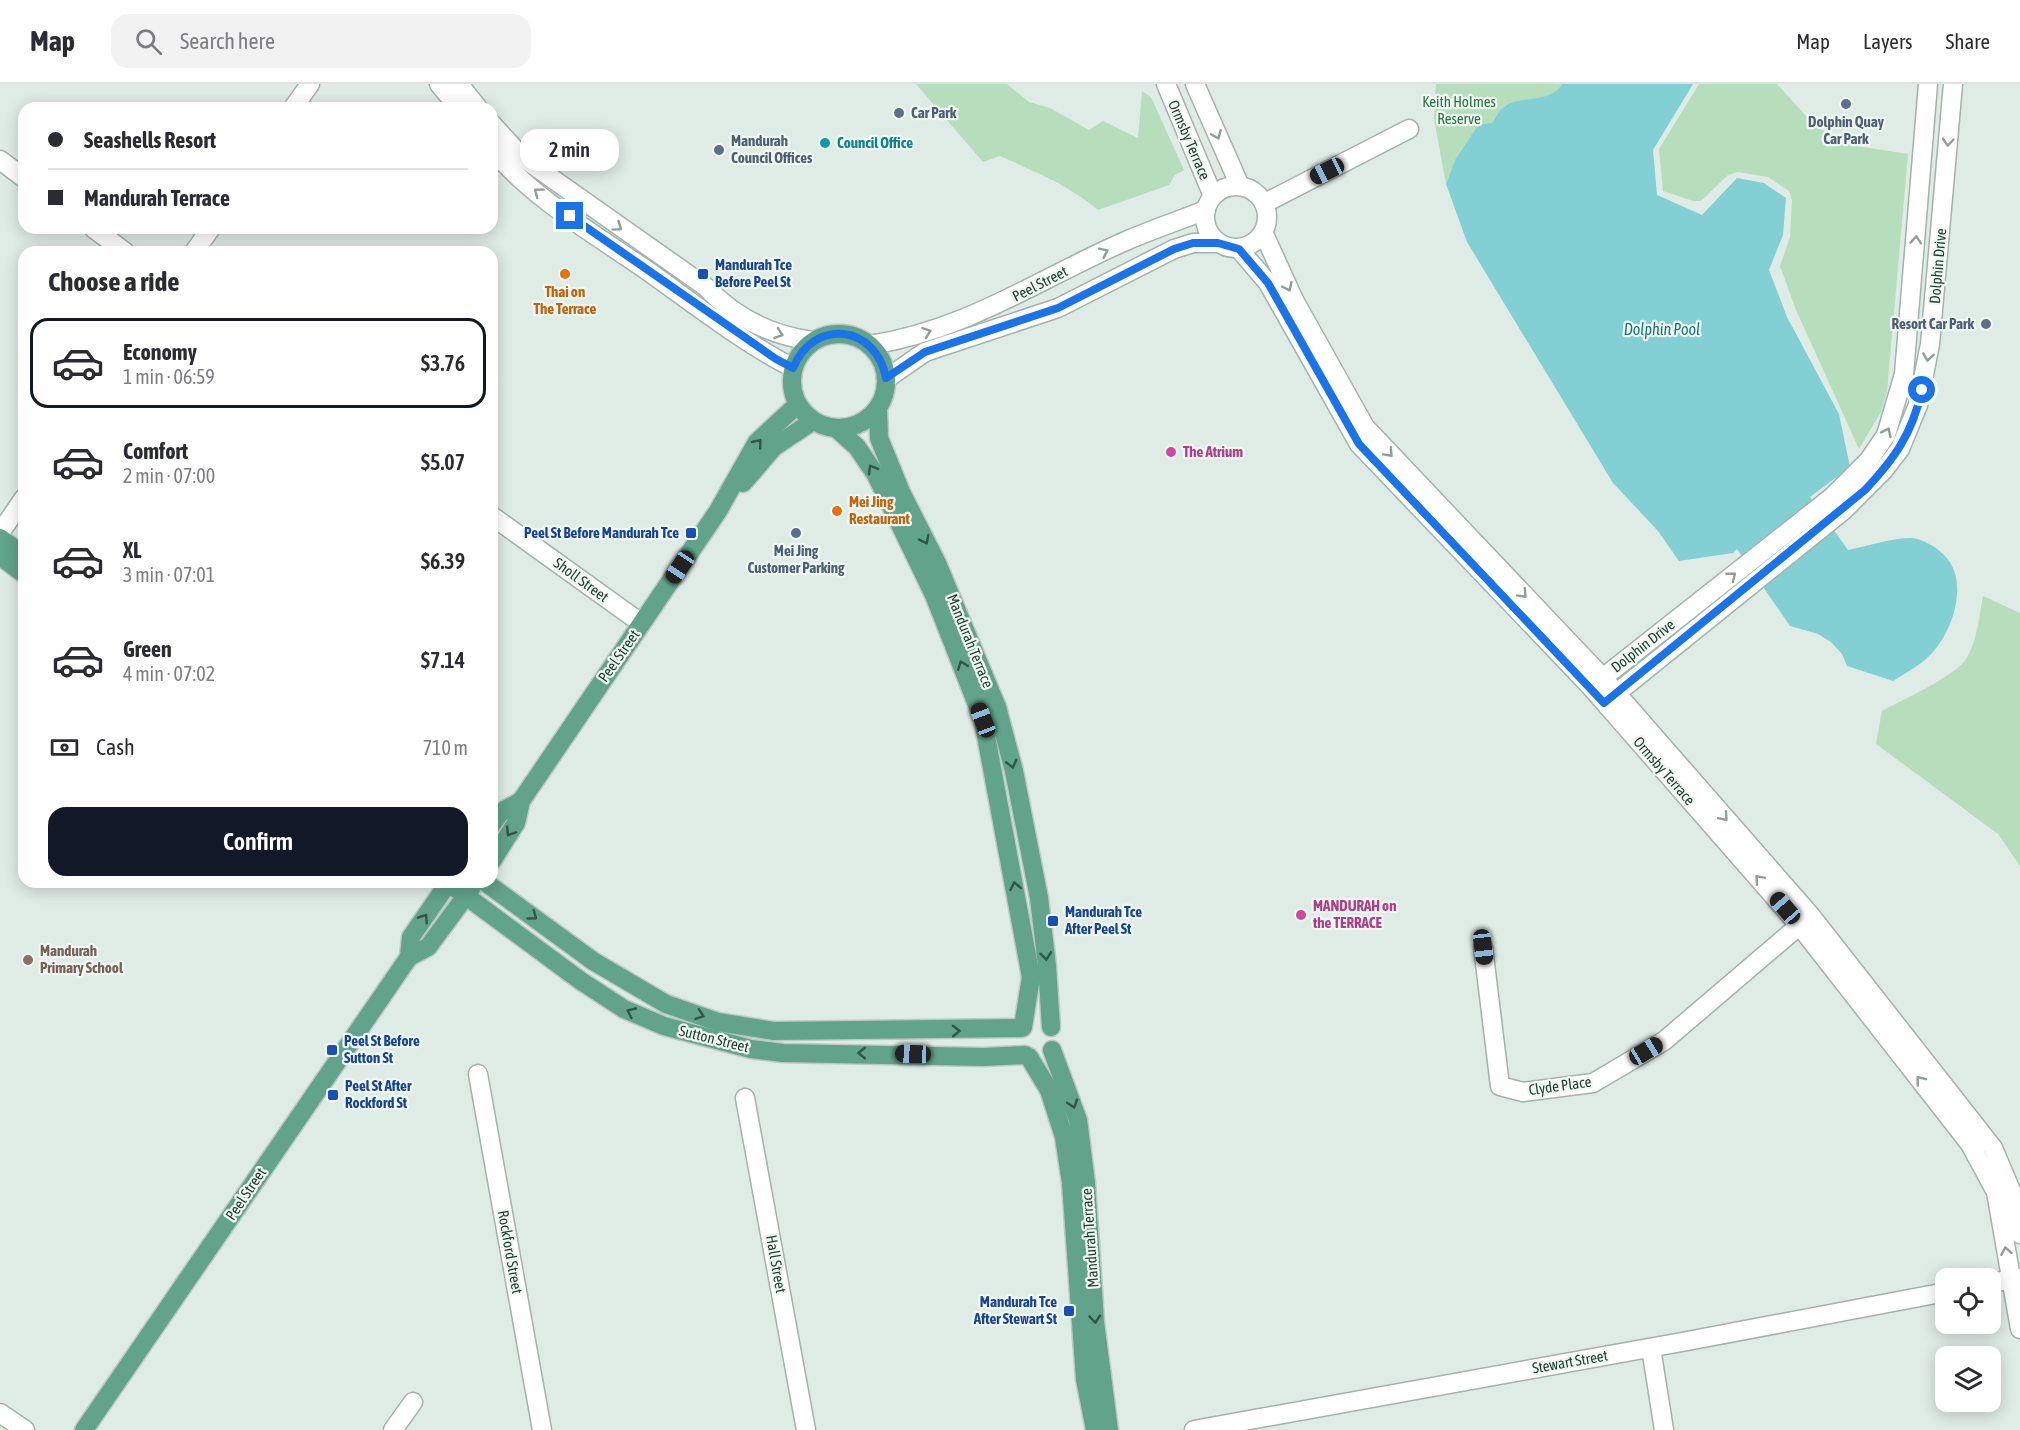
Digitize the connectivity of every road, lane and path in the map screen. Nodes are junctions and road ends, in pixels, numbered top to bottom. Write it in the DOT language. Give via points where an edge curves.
graph roads {
  1 [pos="310,84"];
  2 [pos="440,84"];
  3 [pos="459,84"];
  4 [pos="1166,84"];
  5 [pos="1195,84"];
  6 [pos="1928,84"];
  7 [pos="1953,84"];
  8 [pos="297,102"];
  9 [pos="454,102"];
  10 [pos="473,102"];
  11 [pos="1409,129"];
  12 [pos="498,131"];
  13 [pos="498,156"];
  14 [pos="0,160"];
  15 [pos="18,174"];
  16 [pos="1240,186"];
  17 [pos="1265,202"];
  18 [pos="1209,203"];
  19 [pos="101,234"];
  20 [pos="1264,234"];
  21 [pos="1218,243"];
  22 [pos="117,246"];
  23 [pos="1239,249"];
  24 [pos="812,341"];
  25 [pos="870,345"];
  26 [pos="793,368"];
  27 [pos="886,378"];
  28 [pos="797,405"];
  29 [pos="878,408"];
  30 [pos="813,421"];
  31 [pos="837,429"];
  32 [pos="1857,486"];
  33 [pos="18,507"];
  34 [pos="718,511"];
  35 [pos="498,520"];
  36 [pos="0,533"];
  37 [pos="0,538"];
  38 [pos="18,551"];
  39 [pos="0,556"];
  40 [pos="18,570"];
  41 [pos="642,623"];
  42 [pos="1597,683"];
  43 [pos="1610,698"];
  44 [pos="520,801"];
  45 [pos="498,816"];
  46 [pos="498,852"];
  47 [pos="444,888"];
  48 [pos="455,888"];
  49 [pos="472,888"];
  50 [pos="493,888"];
  51 [pos="465,897"];
  52 [pos="1805,920"];
  53 [pos="1483,947"];
  54 [pos="409,957"];
  55 [pos="593,961"];
  56 [pos="580,981"];
  57 [pos="1051,1027"];
  58 [pos="1022,1028"];
  59 [pos="1052,1050"];
  60 [pos="1027,1056"];
  61 [pos="478,1074"];
  62 [pos="745,1098"];
  63 [pos="2020,1233"];
  64 [pos="2015,1278"];
  65 [pos="1935,1294"];
  66 [pos="2020,1329"];
  67 [pos="1651,1348"];
  68 [pos="413,1402"];
  69 [pos="0,1413"];
  70 [pos="25,1430"];
  71 [pos="84,1430"];
  72 [pos="393,1430"];
  73 [pos="542,1430"];
  74 [pos="807,1430"];
  75 [pos="1095,1430"];
  76 [pos="1109,1430"];
  77 [pos="1194,1430"];
  78 [pos="1664,1430"];
  1 -- 8 [label="street"];
  2 -- 9 [label="street"];
  3 -- 10 [label="street"];
  4 -- 18 [label="street, Ormsby Terrace"];
  5 -- 16 [label="street, Ormsby Terrace, one-way"];
  32 -- 6 [label="street, Dolphin Drive, one-way" via="1886,435 1904,374"];
  7 -- 32 [label="street, Dolphin Drive, one-way" via="1925,376 1900,449"];
  11 -- 17 [label="street"];
  12 -- 24 [label="street, one-way" via="523,158 706,287 724,306 758,327"];
  26 -- 13 [label="street, one-way" via="755,346 570,216 509,170"];
  14 -- 15 [label="street"];
  16 -- 17 [label="street" via="1259,194"];
  16 -- 18 [label="street" via="1221,190"];
  17 -- 20 [label="street"];
  18 -- 21 [label="street" via="1207,229"];
  25 -- 18 [label="street, Peel Street, one-way" via="921,335 1017,296"];
  19 -- 22 [label="street"];
  20 -- 23 [label="street"];
  20 -- 42 [label="street, Ormsby Terrace, one-way" via="1294,300 1365,427"];
  21 -- 23 [label="street"];
  21 -- 27 [label="street, Peel Street" via="1193,243 1174,249 1058,308 925,352"];
  23 -- 42 [label="street, Ormsby Terrace" via="1268,283 1359,444"];
  24 -- 25 [label="main road" via="848,334"];
  24 -- 26 [label="main road" via="797,357"];
  25 -- 27 [label="main road" via="884,366"];
  26 -- 28 [label="main road" via="792,387"];
  27 -- 29 [label="main road" via="885,394"];
  28 -- 30 [label="main road"];
  34 -- 28 [label="main road, Peel Street, one-way" via="757,442"];
  29 -- 31 [label="main road" via="867,420"];
  29 -- 57 [label="main road, Mandurah Terrace, one-way" via="879,438 997,707 1039,898"];
  30 -- 31 [label="main road"];
  30 -- 34 [label="main road, Peel Street" via="774,447"];
  58 -- 31 [label="main road, Mandurah Terrace, one-way" via="1031,977 983,720 934,595 876,475 857,447"];
  42 -- 32 [label="street, Dolphin Drive, one-way"];
  32 -- 43 [label="street, Dolphin Drive" via="1710,618"];
  33 -- 36 [label="street"];
  34 -- 41 [label="main road, Peel Street"];
  35 -- 41 [label="street, Sholl Street"];
  37 -- 38 [label="main road"];
  39 -- 40 [label="main road"];
  41 -- 44 [label="main road, Peel Street"];
  42 -- 43 [label="street, Ormsby Terrace"];
  43 -- 52 [label="street, Ormsby Terrace"];
  44 -- 45 [label="main road, Peel Street"];
  44 -- 46 [label="main road, Peel Street, one-way" via="516,823"];
  54 -- 47 [label="main road, Peel Street, one-way" via="411,938"];
  48 -- 51 [label="main road, Sutton Street"];
  49 -- 51 [label="main road, Peel Street"];
  50 -- 55 [label="main road, Sutton Street, one-way"];
  51 -- 54 [label="main road, Peel Street" via="428,947"];
  51 -- 56 [label="main road, Sutton Street"];
  52 -- 53 [label="street, Clyde Place" via="1664,1041 1593,1083 1523,1092 1500,1086"];
  52 -- 63 [label="street, Ormsby Terrace" via="1993,1148 2013,1195"];
  64 -- 52 [label="street, Ormsby Terrace, one-way" via="1996,1192 1970,1144"];
  54 -- 71 [label="main road, Peel Street"];
  55 -- 56 [label="main road"];
  55 -- 58 [label="main road, Sutton Street, one-way" via="666,1004 718,1022 774,1031"];
  60 -- 56 [label="main road, Sutton Street, one-way" via="783,1053 751,1049 664,1026 624,1009"];
  57 -- 58 [label="main road" via="1035,1021"];
  57 -- 59 [label="main road" via="1055,1035"];
  58 -- 60 [label="main road" via="1018,1044"];
  59 -- 60 [label="main road" via="1044,1057"];
  59 -- 76 [label="main road, Mandurah Terrace, one-way" via="1078,1120 1095,1322"];
  60 -- 75 [label="main road, Mandurah Terrace" via="1049,1090 1064,1137 1083,1359"];
  61 -- 73 [label="street, Rockford Street"];
  62 -- 74 [label="street, Hall Street"];
  64 -- 66 [label="street, Ormsby Terrace"];
  65 -- 67 [label="street, Stewart Street"];
  67 -- 77 [label="street, Stewart Street"];
  67 -- 78 [label="street"];
  68 -- 72 [label="street"];
  69 -- 70 [label="street"];
}
